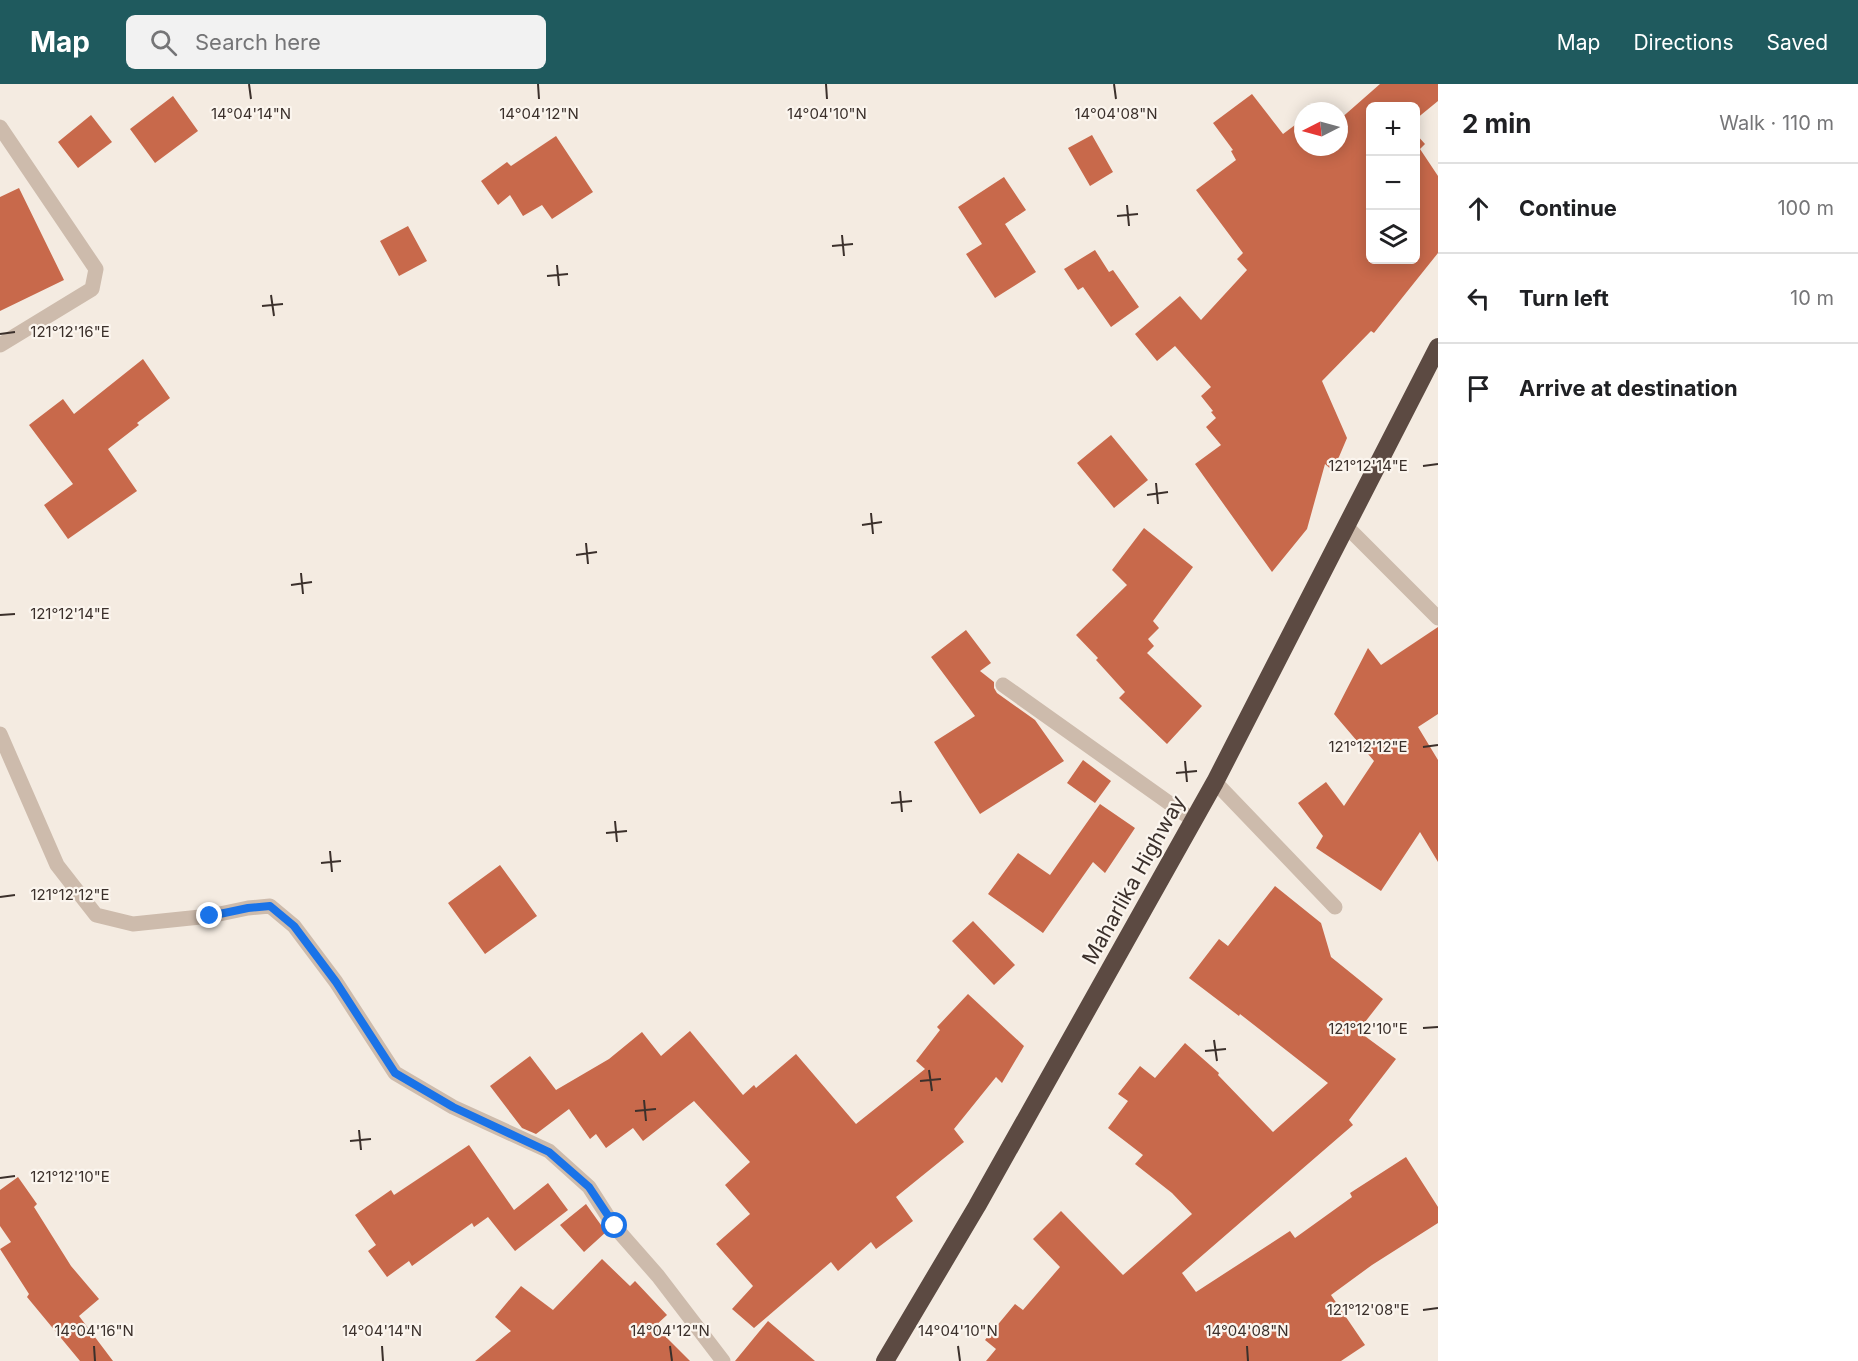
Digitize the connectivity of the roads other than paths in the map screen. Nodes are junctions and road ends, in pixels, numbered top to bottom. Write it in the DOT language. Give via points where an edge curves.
graph roads {
  1 [pos="0,127"];
  2 [pos="0,345"];
  3 [pos="1438,347"];
  4 [pos="1347,527"];
  5 [pos="1438,618"];
  6 [pos="1003,685"];
  7 [pos="0,734"];
  8 [pos="1215,782"];
  9 [pos="1193,820"];
  10 [pos="1335,907"];
  11 [pos="723,1361"];
  12 [pos="885,1361"];
  1 -- 2 [label="street" via="96,269 92,289"];
  3 -- 4 [label="highway, Maharlika Highway"];
  4 -- 5 [label="street"];
  4 -- 8 [label="highway, Maharlika Highway"];
  6 -- 9 [label="street"];
  7 -- 11 [label="street" via="57,865 96,915 133,924 270,906 301,935 395,1073 453,1107 549,1152 589,1187 615,1226"];
  8 -- 9 [label="highway, Maharlika Highway"];
  8 -- 10 [label="street"];
  9 -- 12 [label="highway, Maharlika Highway" via="977,1206"];
}
